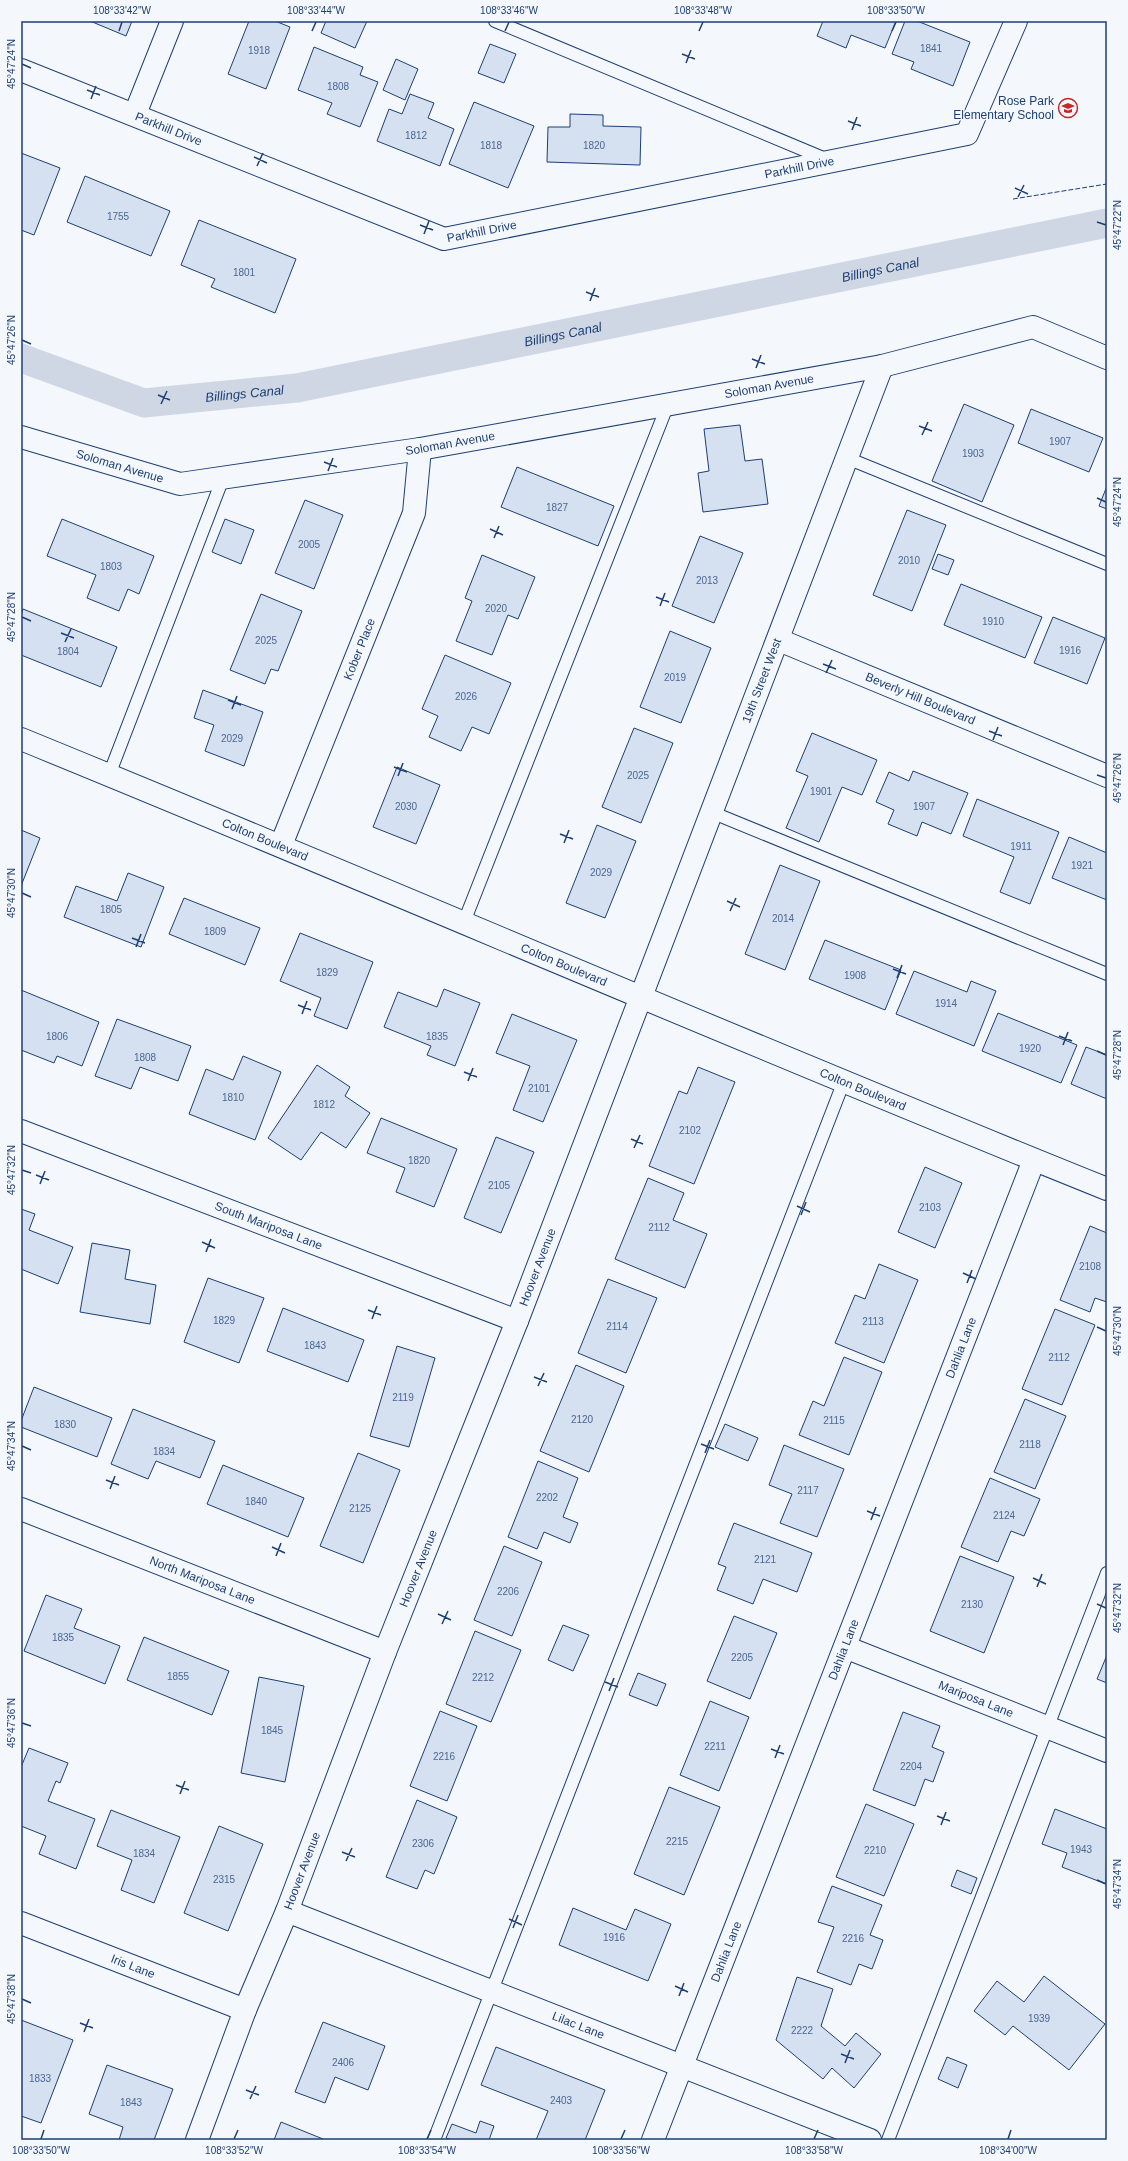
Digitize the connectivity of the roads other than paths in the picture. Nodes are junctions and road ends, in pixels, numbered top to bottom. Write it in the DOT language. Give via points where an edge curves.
graph roads {
  1 [pos="172,21"];
  2 [pos="495,21"];
  3 [pos="1016,21"];
  4 [pos="21,70"];
  5 [pos="135,114"];
  6 [pos="832,162"];
  7 [pos="1107,358"];
  8 [pos="882,366"];
  9 [pos="668,404"];
  10 [pos="21,437"];
  11 [pos="420,449"];
  12 [pos="848,458"];
  13 [pos="224,478"];
  14 [pos="1107,564"];
  15 [pos="778,640"];
  16 [pos="21,739"];
  17 [pos="109,775"];
  18 [pos="1107,776"];
  19 [pos="711,812"];
  20 [pos="281,845"];
  21 [pos="464,922"];
  22 [pos="1107,974"];
  23 [pos="640,996"];
  24 [pos="844,1081"];
  25 [pos="21,1131"];
  26 [pos="1034,1160"];
  27 [pos="1107,1189"];
  28 [pos="516,1321"];
  29 [pos="21,1509"];
  30 [pos="1107,1572"];
  31 [pos="845,1647"];
  32 [pos="385,1652"];
  33 [pos="1048,1727"];
  34 [pos="1107,1751"];
  35 [pos="288,1911"];
  36 [pos="21,1923"];
  37 [pos="492,1991"];
  38 [pos="245,2010"];
  39 [pos="682,2066"];
  40 [pos="197,2140"];
  41 [pos="434,2140"];
  42 [pos="653,2140"];
  43 [pos="870,2140"];
  44 [pos="888,2140"];
  1 -- 5 [label="street"];
  2 -- 6 [label="lane"];
  3 -- 6 [label="street, Parkhill Drive" via="967,134"];
  4 -- 5 [label="street, Parkhill Drive"];
  5 -- 6 [label="street, Parkhill Drive" via="444,239"];
  7 -- 8 [label="street" via="1034,327"];
  8 -- 9 [label="street, Soloman Avenue"];
  8 -- 12 [label="street, 19th Street West"];
  9 -- 11 [label="street, Soloman Avenue"];
  9 -- 21 [label="lane"];
  10 -- 13 [label="street, Soloman Avenue" via="180,484"];
  11 -- 13 [label="street, Soloman Avenue"];
  11 -- 20 [label="street, Kober Place" via="414,513"];
  12 -- 14 [label="lane"];
  12 -- 15 [label="street, 19th Street West"];
  13 -- 17 [label="lane"];
  15 -- 18 [label="street, Beverly Hill Boulevard"];
  15 -- 19 [label="street, 19th Street West"];
  16 -- 17 [label="street, Colton Boulevard"];
  17 -- 20 [label="street, Colton Boulevard"];
  19 -- 22 [label="lane"];
  19 -- 23 [label="street, 19th Street West"];
  20 -- 21 [label="street, Colton Boulevard"];
  21 -- 23 [label="street, Colton Boulevard"];
  23 -- 24 [label="street, Colton Boulevard"];
  23 -- 28 [label="street, Hoover Avenue"];
  24 -- 26 [label="street, Colton Boulevard"];
  24 -- 37 [label="lane"];
  25 -- 28 [label="street, South Mariposa Lane"];
  26 -- 27 [label="street, Colton Boulevard"];
  26 -- 31 [label="street, Dahlia Lane"];
  28 -- 32 [label="street, Hoover Avenue"];
  29 -- 32 [label="street, North Mariposa Lane"];
  30 -- 33 [label="lane"];
  31 -- 33 [label="street, Mariposa Lane"];
  31 -- 39 [label="street, Dahlia Lane"];
  32 -- 35 [label="street, Hoover Avenue"];
  33 -- 34 [label="street, Mariposa Lane"];
  33 -- 44 [label="lane"];
  35 -- 37 [label="street, Lilac Lane"];
  35 -- 38 [label="street, Hoover Avenue"];
  36 -- 38 [label="street, Iris Lane"];
  37 -- 39 [label="street, Lilac Lane"];
  37 -- 41 [label="lane"];
  38 -- 40 [label="street, Hoover Avenue"];
  39 -- 42 [label="street, Dahlia Lane"];
  39 -- 43 [label="street, Lilac Lane"];
}
